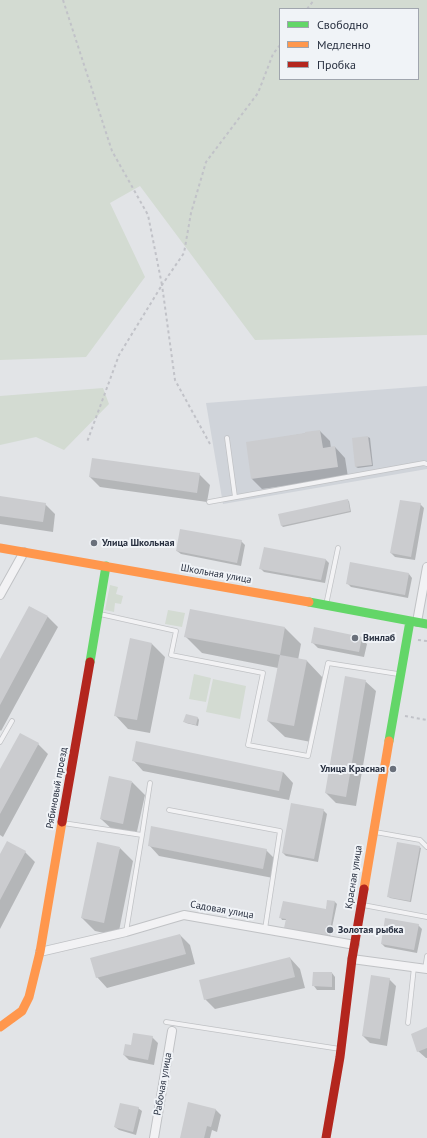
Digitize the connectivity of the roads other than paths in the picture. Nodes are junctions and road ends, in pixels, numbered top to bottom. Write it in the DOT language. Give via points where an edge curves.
graph roads {
  1 [pos="227,438"];
  2 [pos="427,464"];
  3 [pos="235,498"];
  4 [pos="209,502"];
  5 [pos="0,548"];
  6 [pos="338,548"];
  7 [pos="24,552"];
  8 [pos="106,566"];
  9 [pos="427,567"];
  10 [pos="0,595"];
  11 [pos="326,605"];
  12 [pos="98,613"];
  13 [pos="414,622"];
  14 [pos="427,624"];
  15 [pos="400,674"];
  16 [pos="12,721"];
  17 [pos="0,742"];
  18 [pos="150,783"];
  19 [pos="169,810"];
  20 [pos="62,823"];
  21 [pos="373,832"];
  22 [pos="142,835"];
  23 [pos="427,847"];
  24 [pos="361,905"];
  25 [pos="427,917"];
  26 [pos="265,929"];
  27 [pos="126,932"];
  28 [pos="355,945"];
  29 [pos="40,952"];
  30 [pos="427,956"];
  31 [pos="352,959"];
  32 [pos="414,967"];
  33 [pos="426,969"];
  34 [pos="166,1022"];
  35 [pos="408,1023"];
  36 [pos="0,1027"];
  37 [pos="172,1031"];
  38 [pos="340,1049"];
  39 [pos="154,1138"];
  40 [pos="326,1138"];
  1 -- 3 [label="lane"];
  2 -- 3 [label="lane"];
  3 -- 4 [label="lane"];
  5 -- 7 [label="street, Школьная улица"];
  6 -- 11 [label="lane"];
  7 -- 8 [label="street, Школьная улица"];
  7 -- 10 [label="street"];
  8 -- 11 [label="street, Школьная улица"];
  8 -- 12 [label="street, Рябиновый проезд"];
  9 -- 13 [label="street, Красная улица"];
  11 -- 13 [label="street, Школьная улица"];
  12 -- 15 [label="lane" via="176,631 172,655 263,673 248,744 308,756 328,663"];
  12 -- 20 [label="street, Рябиновый проезд"];
  13 -- 14 [label="street, Школьная улица"];
  13 -- 15 [label="street, Красная улица"];
  15 -- 21 [label="street, Красная улица"];
  16 -- 17 [label="lane"];
  18 -- 22 [label="lane"];
  19 -- 26 [label="lane" via="280,831"];
  20 -- 22 [label="lane"];
  20 -- 29 [label="street, Рябиновый проезд"];
  21 -- 23 [label="lane" via="420,840"];
  21 -- 24 [label="street, Красная улица"];
  22 -- 27 [label="lane"];
  24 -- 25 [label="lane"];
  24 -- 28 [label="street, Красная улица"];
  26 -- 27 [label="street, Садовая улица" via="184,915"];
  26 -- 28 [label="street, Садовая улица"];
  27 -- 29 [label="street, Садовая улица"];
  28 -- 31 [label="street, Красная улица"];
  29 -- 36 [label="street, Рябиновый проезд" via="29,997 22,1011"];
  30 -- 33 [label="lane"];
  31 -- 32 [label="street"];
  31 -- 38 [label="street, Красная улица"];
  32 -- 33 [label="street"];
  32 -- 35 [label="lane"];
  34 -- 38 [label="lane"];
  37 -- 39 [label="street, Рабочая улица"];
  38 -- 40 [label="street, Красная улица"];
}
